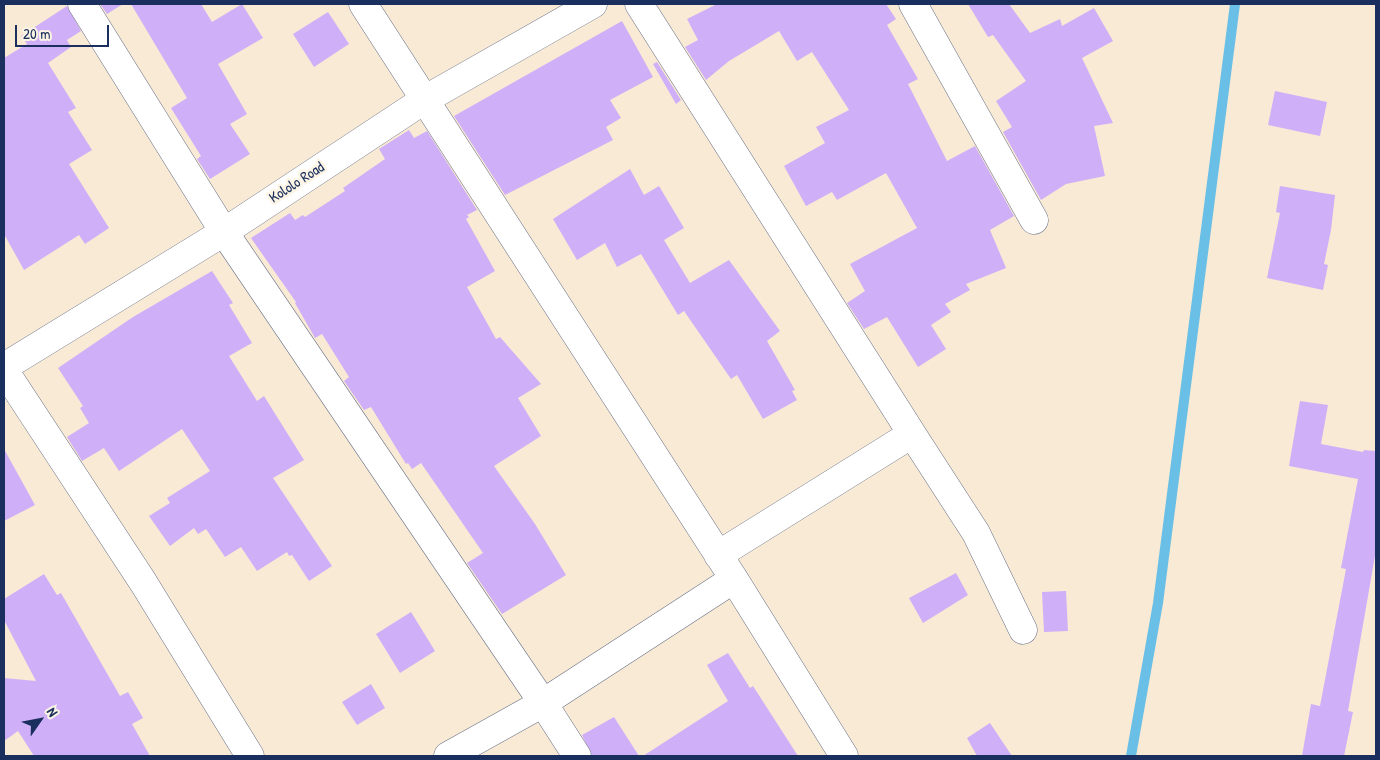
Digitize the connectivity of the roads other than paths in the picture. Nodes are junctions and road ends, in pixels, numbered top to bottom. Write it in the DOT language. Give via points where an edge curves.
graph roads {
  1 [pos="82,4"];
  2 [pos="363,4"];
  3 [pos="593,4"];
  4 [pos="639,4"];
  5 [pos="913,4"];
  6 [pos="1034,220"];
  7 [pos="224,232"];
  8 [pos="4,369"];
  9 [pos="912,434"];
  10 [pos="718,555"];
  11 [pos="734,579"];
  12 [pos="1024,630"];
  13 [pos="544,703"];
  14 [pos="250,756"];
  15 [pos="448,756"];
  16 [pos="577,756"];
  17 [pos="844,756"];
  1 -- 7 [label="street"];
  2 -- 10 [label="street"];
  3 -- 7 [label="street, Kololo Road" via="424,100"];
  4 -- 9 [label="street"];
  5 -- 6 [label="street"];
  7 -- 8 [label="street, Kololo Road"];
  7 -- 13 [label="street"];
  8 -- 14 [label="street" via="143,582"];
  9 -- 10 [label="street"];
  9 -- 12 [label="street" via="976,533"];
  10 -- 11 [label="street"];
  11 -- 13 [label="street"];
  11 -- 17 [label="street"];
  13 -- 15 [label="street"];
  13 -- 16 [label="street"];
}
